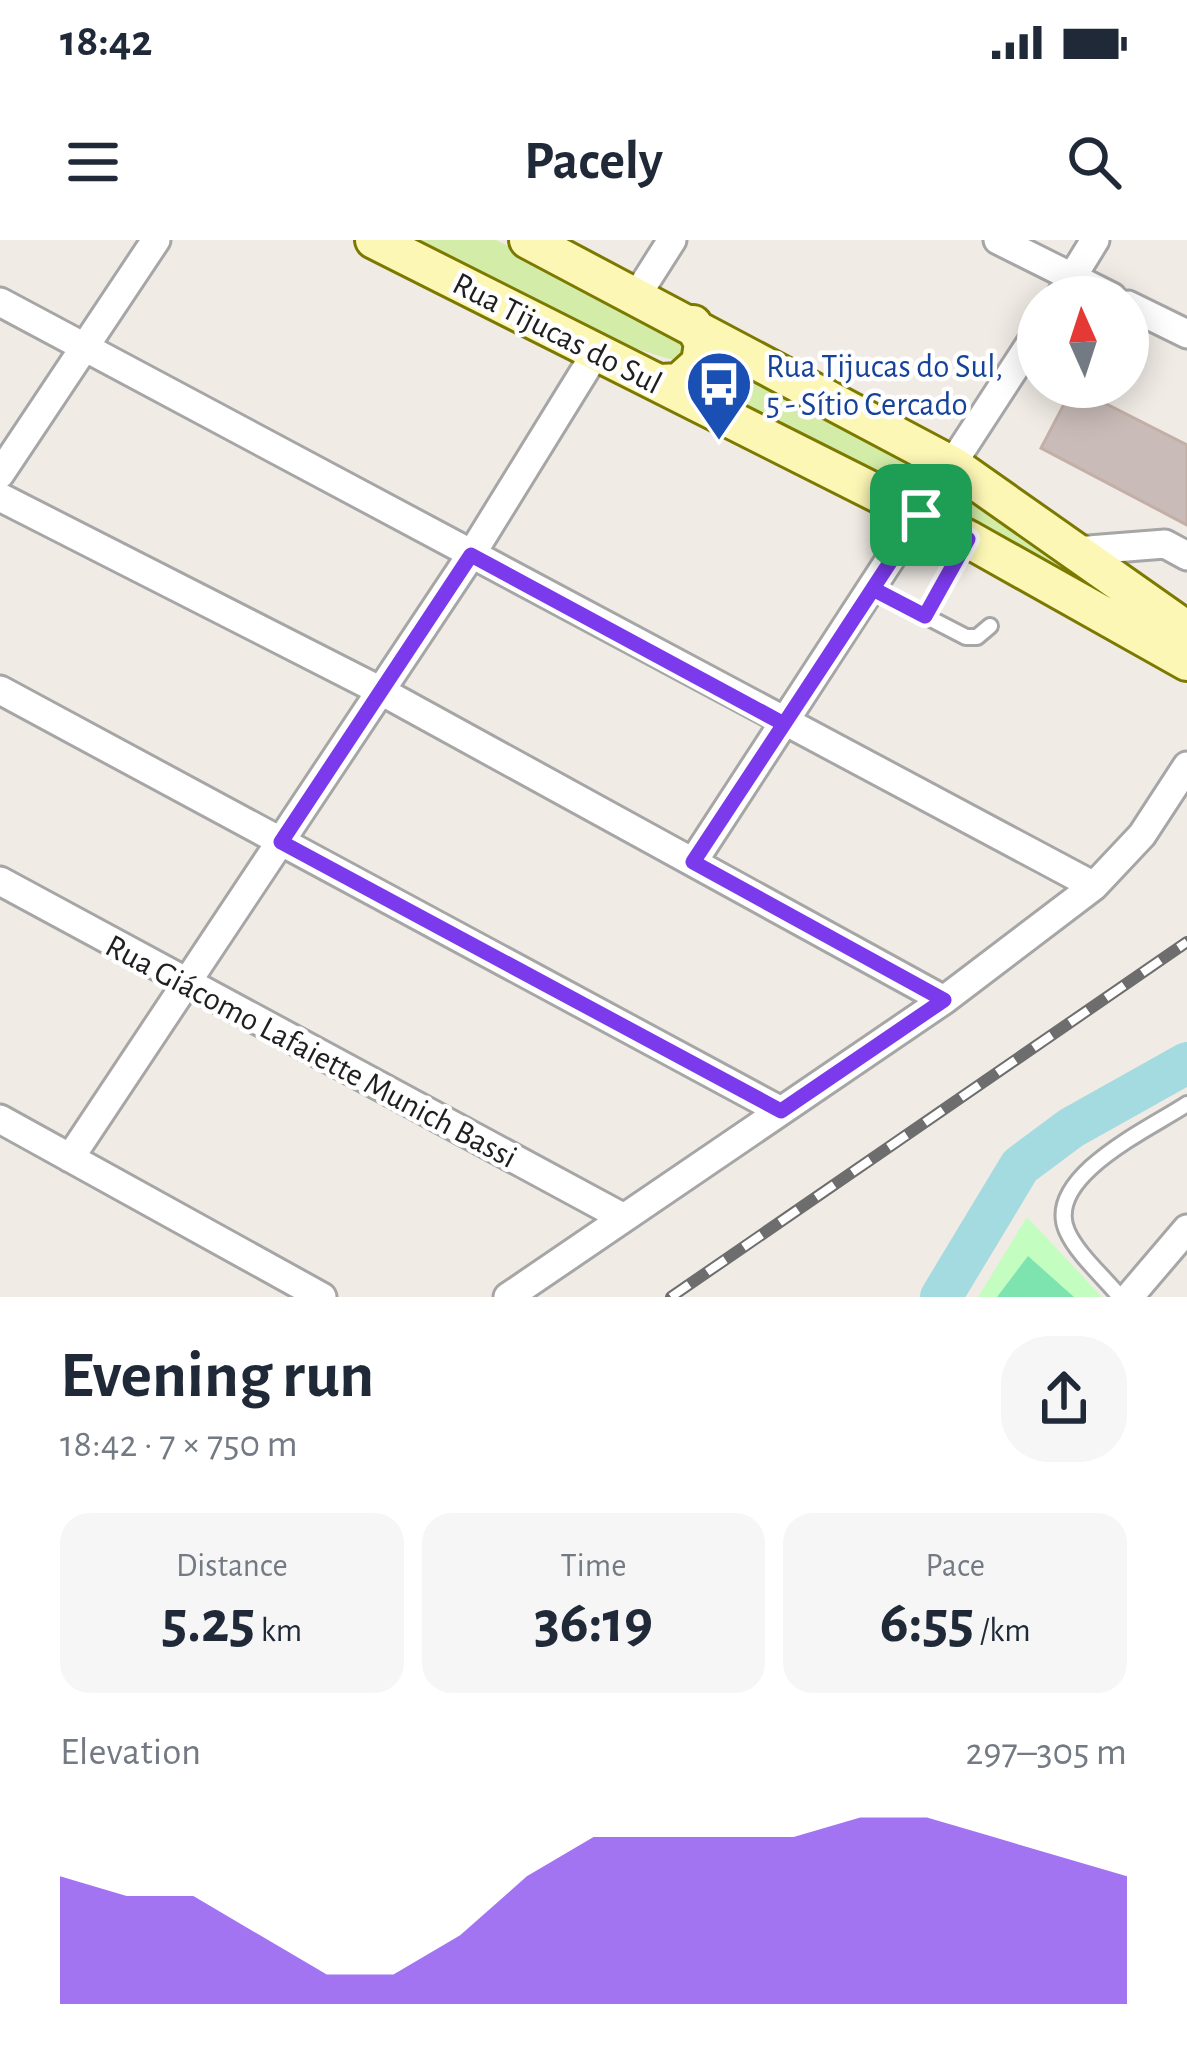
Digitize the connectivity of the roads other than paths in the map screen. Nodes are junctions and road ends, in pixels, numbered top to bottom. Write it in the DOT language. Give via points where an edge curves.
graph roads {
  1 [pos="156,240"];
  2 [pos="374,240"];
  3 [pos="672,240"];
  4 [pos="998,240"];
  5 [pos="1095,240"];
  6 [pos="539,242"];
  7 [pos="1050,276"];
  8 [pos="1073,276"];
  9 [pos="638,295"];
  10 [pos="0,302"];
  11 [pos="1149,315"];
  12 [pos="693,324"];
  13 [pos="1187,334"];
  14 [pos="84,347"];
  15 [pos="597,351"];
  16 [pos="1017,366"];
  17 [pos="660,383"];
  18 [pos="954,466"];
  19 [pos="0,474"];
  20 [pos="0,497"];
  21 [pos="921,515"];
  22 [pos="968,539"];
  23 [pos="1176,550"];
  24 [pos="1076,551"];
  25 [pos="471,555"];
  26 [pos="873,589"];
  27 [pos="925,616"];
  28 [pos="990,626"];
  29 [pos="1187,630"];
  30 [pos="1187,662"];
  31 [pos="0,690"];
  32 [pos="381,691"];
  33 [pos="784,724"];
  34 [pos="1187,766"];
  35 [pos="281,842"];
  36 [pos="693,862"];
  37 [pos="0,881"];
  38 [pos="1094,886"];
  39 [pos="186,984"];
  40 [pos="944,1000"];
  41 [pos="1187,1104"];
  42 [pos="781,1111"];
  43 [pos="0,1119"];
  44 [pos="70,1159"];
  45 [pos="624,1218"];
  46 [pos="1187,1228"];
  47 [pos="322,1297"];
  48 [pos="508,1297"];
  49 [pos="1120,1297"];
  50 [pos="1130,1297"];
  1 -- 14 [label="street"];
  2 -- 15 [label="main road, Rua Tijucas do Sul"];
  3 -- 9 [label="street"];
  4 -- 7 [label="street"];
  5 -- 8 [label="street"];
  6 -- 9 [label="main road, Rua Tijucas do Sul"];
  9 -- 12 [label="main road, Rua Tijucas do Sul"];
  10 -- 14 [label="street"];
  11 -- 13 [label="street"];
  12 -- 17 [label="main road" via="703,343 700,363 680,382"];
  12 -- 18 [label="main road, Rua Tijucas do Sul"];
  14 -- 19 [label="street"];
  14 -- 25 [label="street"];
  15 -- 17 [label="main road, Rua Tijucas do Sul"];
  15 -- 25 [label="street"];
  16 -- 18 [label="street"];
  17 -- 21 [label="main road, Rua Tijucas do Sul"];
  18 -- 21 [label="street"];
  18 -- 24 [label="main road, Rua Tijucas do Sul"];
  20 -- 32 [label="street"];
  21 -- 22 [label="main road, Rua Tijucas do Sul"];
  21 -- 26 [label="street"];
  22 -- 27 [label="lane"];
  22 -- 30 [label="main road, Rua Tijucas do Sul"];
  23 -- 24 [label="street"];
  24 -- 29 [label="main road, Rua Tijucas do Sul"];
  25 -- 32 [label="street"];
  25 -- 33 [label="street"];
  26 -- 27 [label="lane"];
  26 -- 33 [label="street"];
  27 -- 28 [label="lane" via="966,638"];
  31 -- 35 [label="street"];
  32 -- 35 [label="street"];
  32 -- 36 [label="street"];
  33 -- 36 [label="street"];
  33 -- 38 [label="street"];
  34 -- 38 [label="street" via="1142,835"];
  35 -- 39 [label="street"];
  35 -- 42 [label="street"];
  36 -- 40 [label="street"];
  37 -- 39 [label="street, Rua Giácomo Lafaiette Munich Bassi"];
  38 -- 40 [label="street"];
  39 -- 44 [label="street"];
  39 -- 45 [label="street, Rua Giácomo Lafaiette Munich Bassi"];
  40 -- 42 [label="street"];
  41 -- 49 [label="lane" via="1072,1184 1067,1231"];
  42 -- 45 [label="street"];
  43 -- 44 [label="street"];
  44 -- 47 [label="street"];
  45 -- 48 [label="street"];
  46 -- 50 [label="street"];
}
